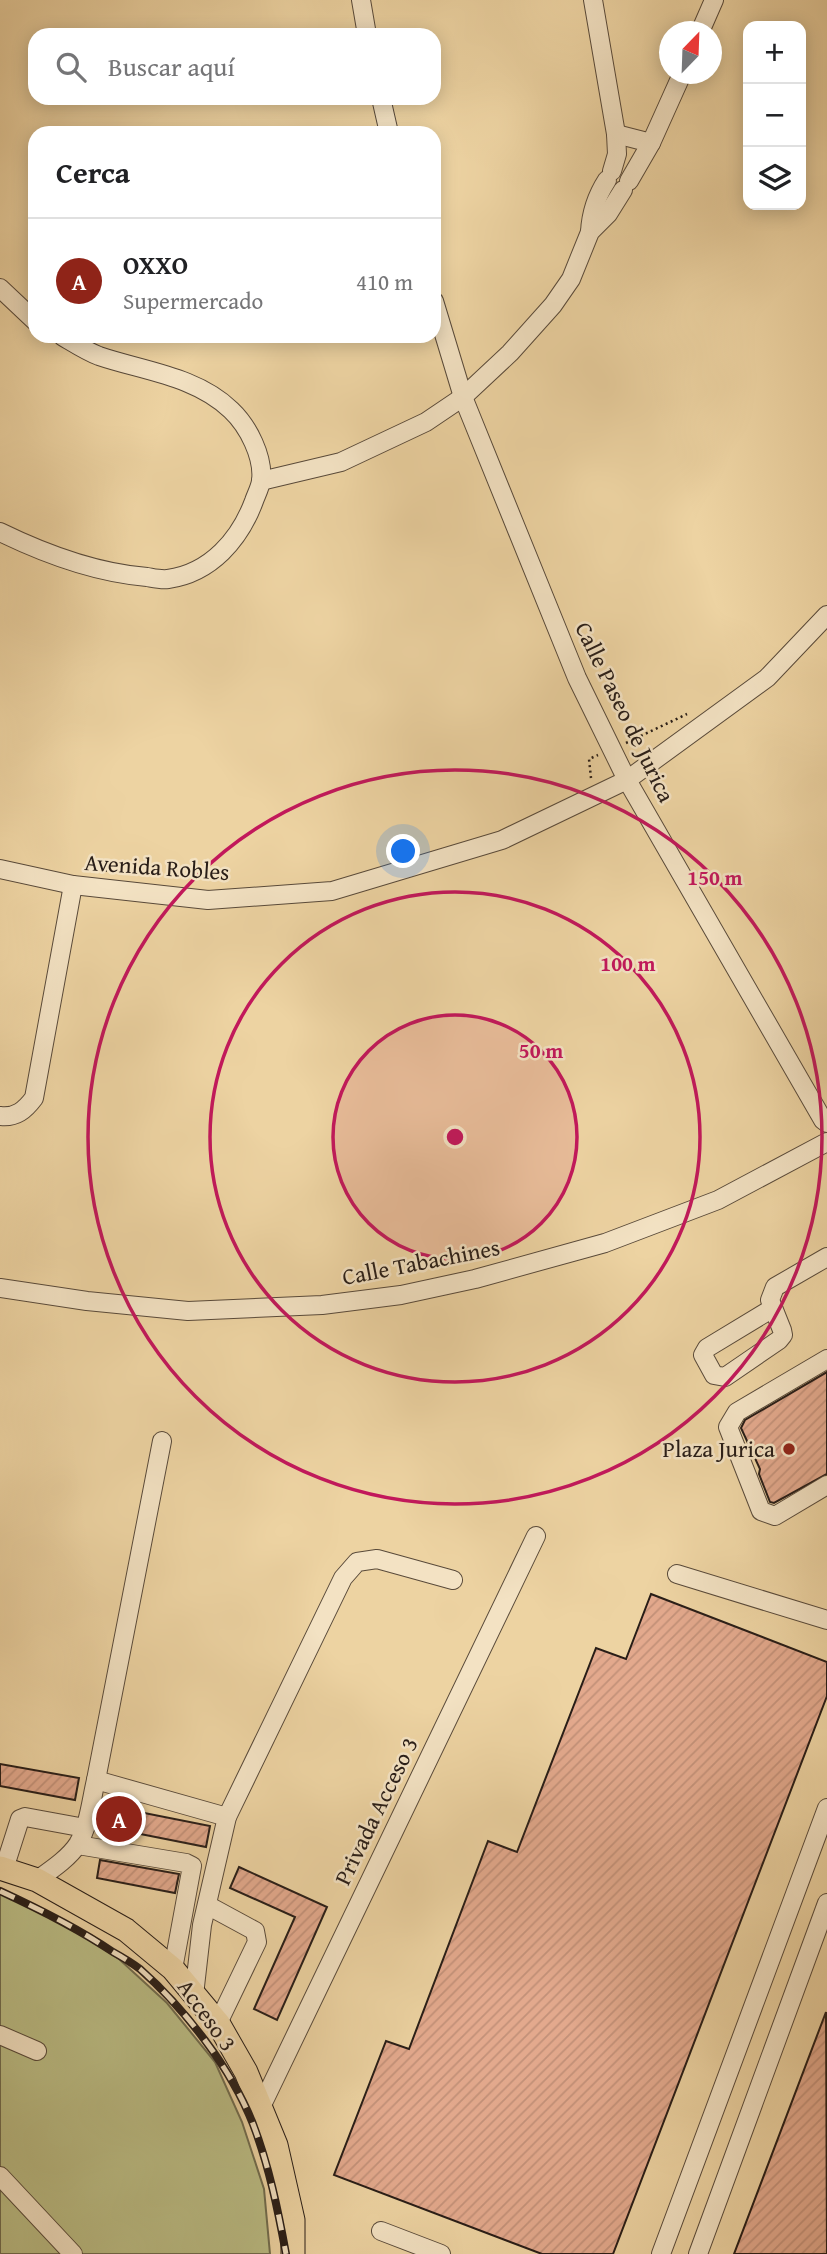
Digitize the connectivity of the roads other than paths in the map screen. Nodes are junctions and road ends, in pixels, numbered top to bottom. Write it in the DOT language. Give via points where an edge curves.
graph roads {
  1 [pos="361,0"];
  2 [pos="593,0"];
  3 [pos="714,0"];
  4 [pos="705,21"];
  5 [pos="366,28"];
  6 [pos="678,84"];
  7 [pos="383,105"];
  8 [pos="387,126"];
  9 [pos="616,134"];
  10 [pos="651,144"];
  11 [pos="590,232"];
  12 [pos="0,288"];
  13 [pos="28,314"];
  14 [pos="441,324"];
  15 [pos="75,343"];
  16 [pos="463,397"];
  17 [pos="261,481"];
  18 [pos="0,532"];
  19 [pos="827,615"];
  20 [pos="627,780"];
  21 [pos="0,869"];
  22 [pos="73,886"];
  23 [pos="0,1116"];
  24 [pos="825,1122"];
  25 [pos="826,1144"];
  26 [pos="827,1257"];
  27 [pos="0,1288"];
  28 [pos="773,1308"];
  29 [pos="827,1359"];
  30 [pos="162,1441"];
  31 [pos="827,1485"];
  32 [pos="536,1536"];
  33 [pos="677,1574"];
  34 [pos="453,1580"];
  35 [pos="827,1620"];
  36 [pos="96,1780"];
  37 [pos="827,1808"];
  38 [pos="227,1817"];
  39 [pos="85,1828"];
  40 [pos="78,1845"];
  41 [pos="2,1868"];
  42 [pos="37,1880"];
  43 [pos="827,1903"];
  44 [pos="207,1905"];
  45 [pos="173,1969"];
  46 [pos="194,1995"];
  47 [pos="218,2022"];
  48 [pos="0,2035"];
  49 [pos="37,2051"];
  50 [pos="261,2107"];
  51 [pos="0,2176"];
  52 [pos="381,2231"];
  53 [pos="73,2254"];
  54 [pos="293,2254"];
  55 [pos="441,2254"];
  56 [pos="661,2254"];
  57 [pos="698,2254"];
  1 -- 5 [label="street"];
  2 -- 9 [label="street"];
  3 -- 4 [label="street"];
  6 -- 10 [label="street"];
  7 -- 8 [label="street"];
  9 -- 10 [label="street"];
  9 -- 11 [label="street" via="617,154 595,202"];
  10 -- 11 [label="street" via="608,214"];
  11 -- 16 [label="street" via="571,279 553,305"];
  12 -- 13 [label="street"];
  14 -- 16 [label="street, Calle Paseo de Jurica"];
  15 -- 17 [label="street" via="97,355 203,388 231,410 247,432 259,456"];
  16 -- 17 [label="street" via="426,422 341,462"];
  16 -- 20 [label="street, Calle Paseo de Jurica" via="577,678"];
  17 -- 18 [label="street" via="246,523 228,547 200,569 167,579 101,569"];
  19 -- 20 [label="street, Avenida Robles" via="767,678"];
  20 -- 22 [label="street, Avenida Robles" via="502,840 332,891 208,900"];
  20 -- 24 [label="street, Calle Paseo de Jurica"];
  21 -- 22 [label="street, Avenida Robles"];
  22 -- 23 [label="street" via="34,1098 24,1111"];
  24 -- 25 [label="street, Calle Paseo de Jurica"];
  25 -- 27 [label="street, Calle Tabachines" via="718,1200 605,1243 401,1296 188,1311"];
  26 -- 28 [label="street" via="775,1287 770,1300"];
  29 -- 31 [label="street" via="737,1412 728,1427 761,1511 775,1516"];
  30 -- 36 [label="street"];
  32 -- 50 [label="street, Privada Acceso 3"];
  33 -- 35 [label="street"];
  34 -- 38 [label="street" via="377,1559 357,1562 343,1578"];
  36 -- 38 [label="street"];
  36 -- 39 [label="street"];
  37 -- 56 [label="street"];
  38 -- 44 [label="street"];
  39 -- 40 [label="street"];
  39 -- 41 [label="street" via="20,1819"];
  40 -- 42 [label="street"];
  40 -- 45 [label="street" via="192,1866"];
  41 -- 42 [label="main road, Acceso 3"];
  42 -- 45 [label="main road, Acceso 3" via="127,1930"];
  43 -- 57 [label="street"];
  44 -- 46 [label="street"];
  44 -- 47 [label="street" via="257,1935"];
  45 -- 46 [label="main road, Acceso 3"];
  46 -- 47 [label="main road, Acceso 3"];
  47 -- 50 [label="main road, Acceso 3"];
  48 -- 49 [label="street"];
  50 -- 54 [label="main road, Acceso 3" via="276,2145 293,2220"];
  51 -- 53 [label="street"];
  52 -- 55 [label="street"];
}
